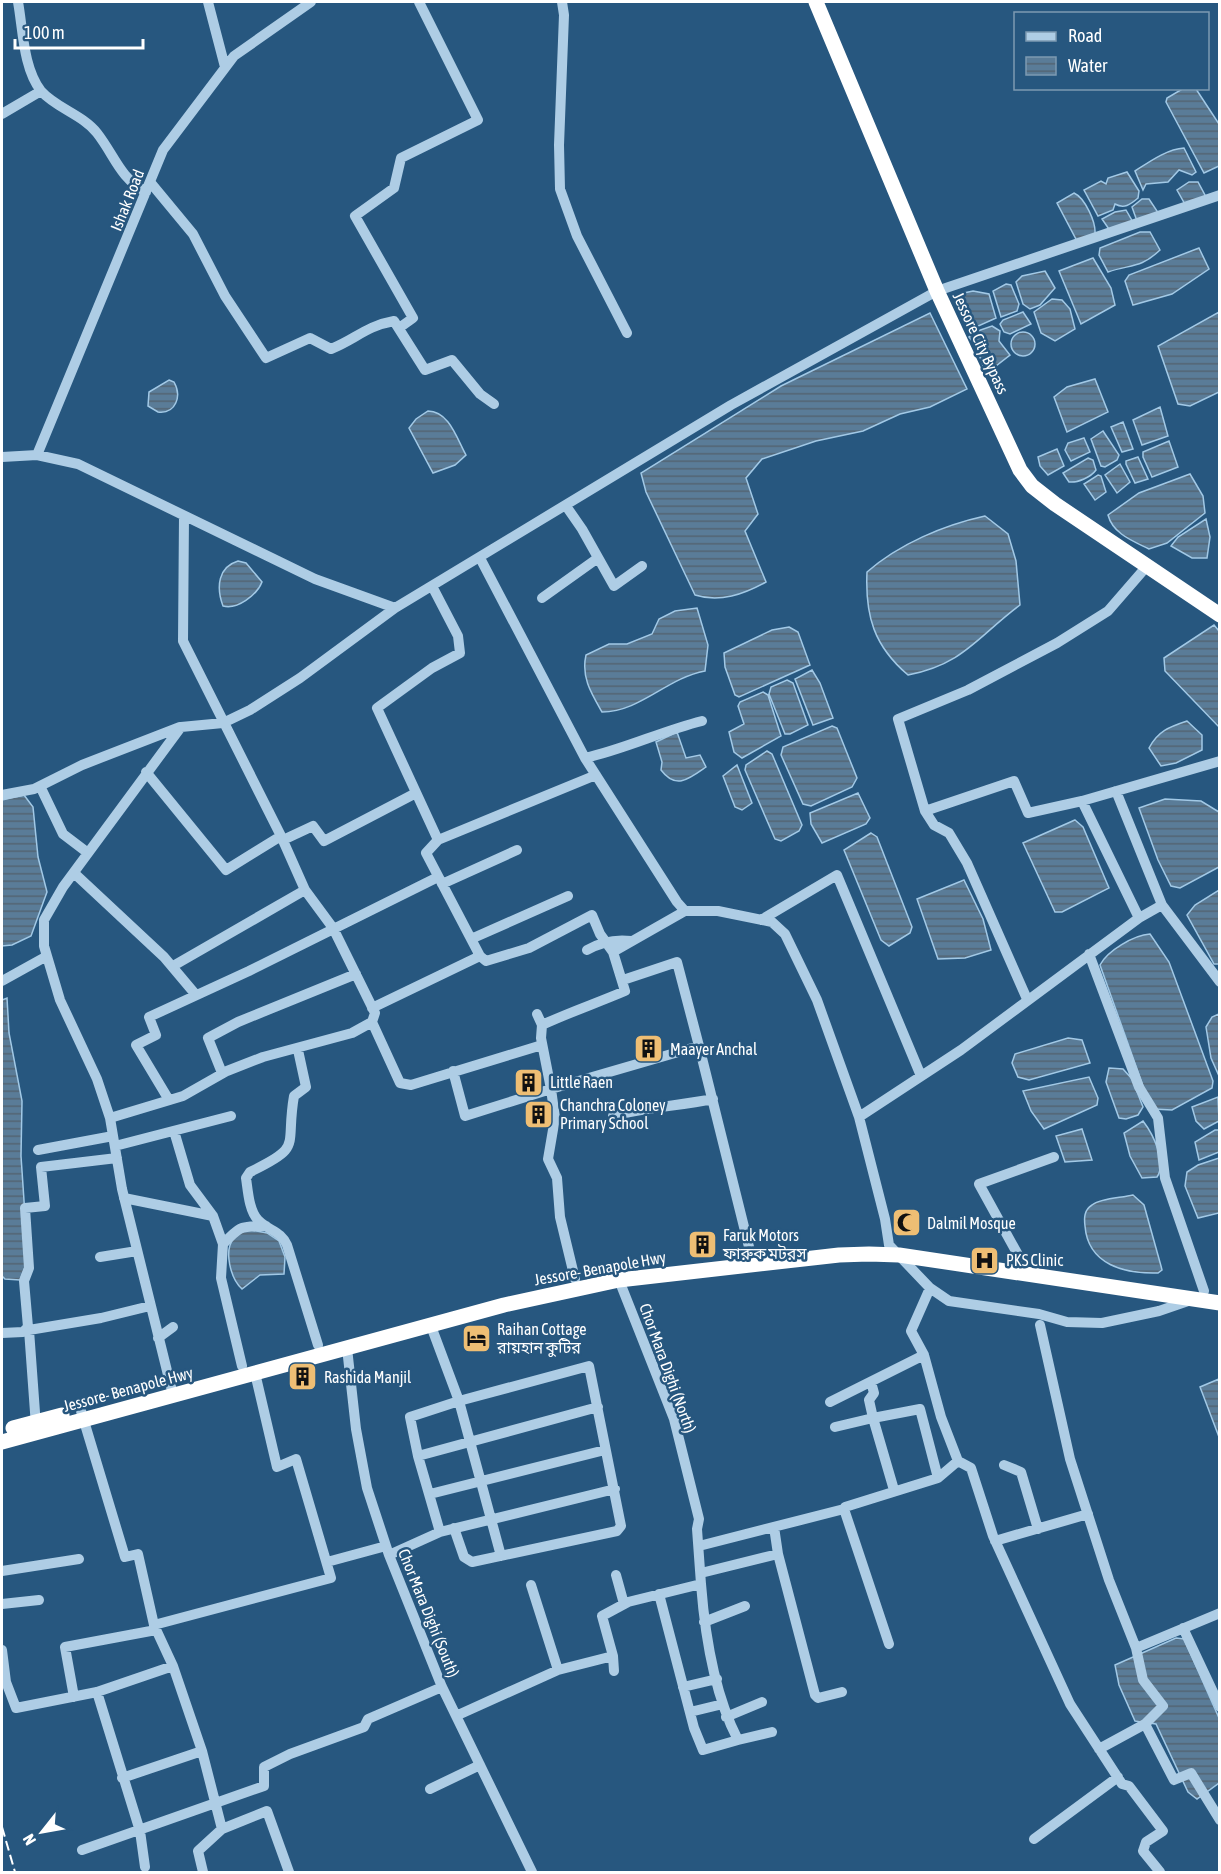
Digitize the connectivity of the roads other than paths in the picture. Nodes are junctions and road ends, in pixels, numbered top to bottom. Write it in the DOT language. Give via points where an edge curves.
graph roads {
  1 [pos="18,2"];
  2 [pos="208,2"];
  3 [pos="310,2"];
  4 [pos="418,2"];
  5 [pos="562,2"];
  6 [pos="816,2"];
  7 [pos="225,67"];
  8 [pos="41,91"];
  9 [pos="2,114"];
  10 [pos="148,187"];
  11 [pos="1220,195"];
  12 [pos="937,291"];
  13 [pos="399,328"];
  14 [pos="627,333"];
  15 [pos="494,404"];
  16 [pos="37,455"];
  17 [pos="2,457"];
  18 [pos="566,506"];
  19 [pos="184,516"];
  20 [pos="480,558"];
  21 [pos="598,558"];
  22 [pos="642,566"];
  23 [pos="1147,566"];
  24 [pos="432,586"];
  25 [pos="542,598"];
  26 [pos="395,608"];
  27 [pos="1220,615"];
  28 [pos="702,720"];
  29 [pos="224,723"];
  30 [pos="181,727"];
  31 [pos="585,758"];
  32 [pos="1220,761"];
  33 [pos="146,772"];
  34 [pos="596,775"];
  35 [pos="40,786"];
  36 [pos="1116,791"];
  37 [pos="416,794"];
  38 [pos="2,795"];
  39 [pos="1082,801"];
  40 [pos="925,811"];
  41 [pos="282,838"];
  42 [pos="438,840"];
  43 [pos="517,850"];
  44 [pos="88,854"];
  45 [pos="74,873"];
  46 [pos="440,881"];
  47 [pos="305,890"];
  48 [pos="568,896"];
  49 [pos="1162,905"];
  50 [pos="685,911"];
  51 [pos="1139,918"];
  52 [pos="761,920"];
  53 [pos="333,928"];
  54 [pos="471,939"];
  55 [pos="631,942"];
  56 [pos="587,950"];
  57 [pos="614,951"];
  58 [pos="1089,954"];
  59 [pos="46,956"];
  60 [pos="480,956"];
  61 [pos="173,966"];
  62 [pos="356,974"];
  63 [pos="623,980"];
  64 [pos="2,981"];
  65 [pos="1220,982"];
  66 [pos="196,995"];
  67 [pos="1027,999"];
  68 [pos="372,1008"];
  69 [pos="537,1014"];
  70 [pos="372,1022"];
  71 [pos="542,1025"];
  72 [pos="542,1045"];
  73 [pos="699,1046"];
  74 [pos="298,1050"];
  75 [pos="453,1071"];
  76 [pos="222,1073"];
  77 [pos="921,1076"];
  78 [pos="551,1089"];
  79 [pos="169,1100"];
  80 [pos="713,1100"];
  81 [pos="231,1116"];
  82 [pos="613,1116"];
  83 [pos="859,1117"];
  84 [pos="110,1119"];
  85 [pos="174,1131"];
  86 [pos="114,1141"];
  87 [pos="38,1150"];
  88 [pos="1054,1157"];
  89 [pos="117,1158"];
  90 [pos="124,1198"];
  91 [pos="213,1216"];
  92 [pos="268,1226"];
  93 [pos="223,1244"];
  94 [pos="894,1250"];
  95 [pos="137,1251"];
  96 [pos="751,1255"];
  97 [pos="100,1257"];
  98 [pos="1022,1262"];
  99 [pos="575,1279"];
  100 [pos="619,1280"];
  101 [pos="930,1288"];
  102 [pos="1206,1294"];
  103 [pos="1220,1303"];
  104 [pos="150,1306"];
  105 [pos="1040,1325"];
  106 [pos="431,1326"];
  107 [pos="173,1327"];
  108 [pos="2,1333"];
  109 [pos="158,1338"];
  110 [pos="318,1345"];
  111 [pos="347,1348"];
  112 [pos="924,1355"];
  113 [pos="248,1369"];
  114 [pos="871,1382"];
  115 [pos="172,1390"];
  116 [pos="459,1401"];
  117 [pos="830,1402"];
  118 [pos="598,1407"];
  119 [pos="82,1415"];
  120 [pos="873,1418"];
  121 [pos="36,1427"];
  122 [pos="835,1427"];
  123 [pos="2,1431"];
  124 [pos="2,1442"];
  125 [pos="470,1442"];
  126 [pos="605,1450"];
  127 [pos="418,1456"];
  128 [pos="958,1461"];
  129 [pos="1004,1465"];
  130 [pos="938,1478"];
  131 [pos="480,1480"];
  132 [pos="615,1489"];
  133 [pos="894,1490"];
  134 [pos="430,1494"];
  135 [pos="845,1507"];
  136 [pos="1088,1514"];
  137 [pos="491,1520"];
  138 [pos="774,1527"];
  139 [pos="454,1528"];
  140 [pos="1038,1529"];
  141 [pos="440,1532"];
  142 [pos="995,1541"];
  143 [pos="699,1546"];
  144 [pos="388,1550"];
  145 [pos="778,1554"];
  146 [pos="501,1556"];
  147 [pos="79,1559"];
  148 [pos="327,1562"];
  149 [pos="2,1571"];
  150 [pos="616,1575"];
  151 [pos="701,1579"];
  152 [pos="531,1585"];
  153 [pos="659,1594"];
  154 [pos="39,1600"];
  155 [pos="2,1604"];
  156 [pos="624,1604"];
  157 [pos="745,1606"];
  158 [pos="1220,1613"];
  159 [pos="704,1622"];
  160 [pos="155,1628"];
  161 [pos="1183,1628"];
  162 [pos="889,1644"];
  163 [pos="1136,1648"];
  164 [pos="2,1650"];
  165 [pos="613,1656"];
  166 [pos="173,1666"];
  167 [pos="558,1670"];
  168 [pos="614,1671"];
  169 [pos="717,1679"];
  170 [pos="442,1687"];
  171 [pos="683,1688"];
  172 [pos="97,1692"];
  173 [pos="842,1692"];
  174 [pos="74,1697"];
  175 [pos="762,1702"];
  176 [pos="723,1704"];
  177 [pos="1220,1707"];
  178 [pos="690,1712"];
  179 [pos="458,1715"];
  180 [pos="726,1717"];
  181 [pos="1145,1724"];
  182 [pos="772,1732"];
  183 [pos="738,1740"];
  184 [pos="1099,1749"];
  185 [pos="202,1751"];
  186 [pos="480,1765"];
  187 [pos="1118,1777"];
  188 [pos="122,1778"];
  189 [pos="430,1789"];
  190 [pos="216,1803"];
  191 [pos="1220,1820"];
  192 [pos="222,1829"];
  193 [pos="140,1831"];
  194 [pos="1034,1839"];
  195 [pos="82,1850"];
  196 [pos="145,1867"];
  197 [pos="203,1872"];
  198 [pos="289,1872"];
  199 [pos="532,1872"];
  200 [pos="1160,1872"];
  1 -- 8 [label="street" via="26,56"];
  2 -- 7 [label="street"];
  3 -- 7 [label="street, Ishak Road" via="234,56"];
  4 -- 13 [label="street" via="478,120 401,158 394,188 355,216 413,318"];
  5 -- 14 [label="street" via="560,189 577,236"];
  6 -- 12 [label="highway, Jessore City Bypass"];
  7 -- 10 [label="street, Ishak Road" via="163,150"];
  8 -- 9 [label="street"];
  8 -- 10 [label="street" via="95,130 131,184"];
  10 -- 13 [label="street" via="193,234 225,296 266,358 310,338 331,349 373,325 394,321"];
  10 -- 16 [label="street, Ishak Road"];
  11 -- 12 [label="street"];
  12 -- 18 [label="street" via="731,405"];
  12 -- 23 [label="highway, Jessore City Bypass" via="1020,470 1032,486"];
  13 -- 15 [label="street" via="425,370 452,360 480,394"];
  16 -- 17 [label="street"];
  16 -- 19 [label="street" via="78,464"];
  18 -- 20 [label="street"];
  18 -- 21 [label="street"];
  19 -- 26 [label="street" via="315,579"];
  19 -- 29 [label="street" via="183,641"];
  20 -- 24 [label="street"];
  20 -- 31 [label="street"];
  21 -- 22 [label="street" via="614,586"];
  21 -- 25 [label="street"];
  23 -- 27 [label="highway, Jessore City Bypass"];
  23 -- 40 [label="street" via="1108,610 1057,643 968,690 898,719"];
  24 -- 26 [label="street"];
  24 -- 37 [label="street" via="458,636 460,653 377,708"];
  26 -- 29 [label="street" via="300,678"];
  28 -- 31 [label="street"];
  29 -- 30 [label="street"];
  29 -- 41 [label="street"];
  30 -- 33 [label="street"];
  30 -- 35 [label="street" via="82,765"];
  31 -- 34 [label="street"];
  32 -- 36 [label="street"];
  33 -- 41 [label="street" via="226,870"];
  33 -- 44 [label="street"];
  34 -- 42 [label="street"];
  34 -- 50 [label="street"];
  35 -- 38 [label="street"];
  35 -- 44 [label="street" via="63,834"];
  36 -- 39 [label="street"];
  36 -- 49 [label="street"];
  37 -- 41 [label="street" via="324,841 313,826"];
  37 -- 42 [label="street"];
  39 -- 40 [label="street" via="1028,813 1014,781"];
  39 -- 51 [label="street"];
  40 -- 67 [label="street" via="934,825 949,833 967,863"];
  41 -- 47 [label="street"];
  42 -- 46 [label="street" via="426,853"];
  43 -- 46 [label="street"];
  44 -- 45 [label="street"];
  45 -- 59 [label="street" via="45,920"];
  45 -- 61 [label="street"];
  46 -- 53 [label="street"];
  46 -- 54 [label="street"];
  47 -- 53 [label="street"];
  47 -- 61 [label="street"];
  48 -- 54 [label="street"];
  49 -- 51 [label="street"];
  49 -- 65 [label="street"];
  50 -- 52 [label="street" via="718,911"];
  50 -- 55 [label="street"];
  51 -- 58 [label="street"];
  52 -- 77 [label="street" via="837,875"];
  52 -- 83 [label="street" via="772,922 785,934 817,1000"];
  53 -- 62 [label="street"];
  53 -- 66 [label="street"];
  54 -- 60 [label="street"];
  55 -- 56 [label="street" via="617,940"];
  55 -- 57 [label="street"];
  57 -- 60 [label="street" via="591,915 529,948 486,961"];
  57 -- 63 [label="street"];
  58 -- 67 [label="street"];
  58 -- 102 [label="street" via="1139,1087 1158,1118 1165,1178"];
  59 -- 64 [label="street"];
  59 -- 84 [label="street" via="60,1000 97,1079"];
  60 -- 68 [label="street"];
  61 -- 66 [label="street"];
  62 -- 68 [label="street"];
  62 -- 76 [label="street" via="237,1022 208,1038"];
  63 -- 71 [label="street" via="625,991"];
  63 -- 73 [label="street" via="677,962"];
  66 -- 79 [label="street" via="148,1017 156,1035 136,1045"];
  67 -- 77 [label="street"];
  68 -- 70 [label="street"];
  69 -- 71 [label="street"];
  70 -- 74 [label="street" via="352,1034"];
  70 -- 75 [label="street" via="400,1083 411,1085"];
  71 -- 72 [label="street"];
  72 -- 75 [label="street"];
  72 -- 78 [label="street"];
  73 -- 78 [label="street"];
  73 -- 80 [label="street"];
  74 -- 76 [label="street"];
  74 -- 92 [label="street" via="306,1087 294,1096 291,1141 285,1154 250,1172 246,1178 252,1208 258,1220"];
  75 -- 78 [label="street" via="465,1116"];
  76 -- 79 [label="street"];
  77 -- 83 [label="street"];
  78 -- 99 [label="street" via="555,1118 548,1159 557,1178 560,1217"];
  79 -- 84 [label="street"];
  80 -- 82 [label="street"];
  80 -- 96 [label="street"];
  81 -- 85 [label="street"];
  83 -- 94 [label="street"];
  84 -- 86 [label="street"];
  85 -- 86 [label="street"];
  85 -- 91 [label="street" via="190,1185"];
  86 -- 87 [label="street"];
  86 -- 89 [label="street"];
  88 -- 98 [label="street" via="979,1184"];
  89 -- 90 [label="street"];
  89 -- 108 [label="street" via="40,1167 45,1206 25,1208 28,1327 23,1332"];
  90 -- 91 [label="street"];
  90 -- 95 [label="street"];
  91 -- 93 [label="street"];
  92 -- 93 [label="street" via="249,1224"];
  92 -- 110 [label="street" via="283,1236 287,1245"];
  93 -- 113 [label="street" via="221,1278"];
  94 -- 96 [label="highway, Jessore- Benapole Hwy" via="828,1246"];
  94 -- 98 [label="highway, Jessore- Benapole Hwy"];
  94 -- 100 [label="highway, Jessore- Benapole Hwy"];
  94 -- 101 [label="street"];
  94 -- 102 [label="highway, Jessore- Benapole Hwy"];
  95 -- 97 [label="street"];
  95 -- 104 [label="street"];
  96 -- 99 [label="highway, Jessore- Benapole Hwy"];
  98 -- 102 [label="highway, Jessore- Benapole Hwy"];
  99 -- 110 [label="highway, Jessore- Benapole Hwy"];
  100 -- 106 [label="highway, Jessore- Benapole Hwy" via="572,1288"];
  100 -- 143 [label="street, Chor Mara Dighi (North)" via="674,1419 699,1519"];
  101 -- 102 [label="street" via="949,1301 1067,1322 1102,1323 1158,1311"];
  101 -- 112 [label="street" via="911,1331"];
  102 -- 103 [label="highway, Jessore- Benapole Hwy"];
  104 -- 109 [label="street"];
  104 -- 121 [label="street" via="29,1330"];
  105 -- 136 [label="street" via="1070,1459"];
  106 -- 111 [label="highway, Jessore- Benapole Hwy"];
  106 -- 116 [label="street"];
  107 -- 109 [label="street"];
  109 -- 115 [label="street"];
  110 -- 113 [label="highway, Jessore- Benapole Hwy"];
  111 -- 113 [label="highway, Jessore- Benapole Hwy"];
  111 -- 144 [label="street, Chor Mara Dighi (South)" via="367,1488"];
  112 -- 114 [label="street"];
  112 -- 128 [label="street"];
  113 -- 115 [label="highway, Jessore- Benapole Hwy"];
  113 -- 148 [label="street" via="277,1467 296,1459"];
  114 -- 117 [label="street"];
  114 -- 120 [label="street" via="874,1393 868,1400"];
  115 -- 119 [label="highway, Jessore- Benapole Hwy"];
  116 -- 118 [label="street" via="586,1366 591,1370"];
  116 -- 125 [label="street"];
  116 -- 127 [label="street" via="410,1417"];
  118 -- 125 [label="street"];
  118 -- 126 [label="street"];
  119 -- 121 [label="highway, Jessore- Benapole Hwy"];
  119 -- 160 [label="street" via="125,1557 138,1554"];
  120 -- 122 [label="street"];
  120 -- 130 [label="street" via="920,1409"];
  120 -- 133 [label="street"];
  121 -- 123 [label="highway, Jessore- Benapole Hwy"];
  121 -- 124 [label="highway, Jessore- Benapole Hwy"];
  125 -- 127 [label="street"];
  125 -- 131 [label="street"];
  126 -- 131 [label="street"];
  126 -- 132 [label="street"];
  127 -- 134 [label="street"];
  128 -- 130 [label="street"];
  128 -- 142 [label="street" via="971,1468"];
  129 -- 140 [label="street" via="1021,1472"];
  130 -- 133 [label="street"];
  131 -- 134 [label="street"];
  131 -- 137 [label="street"];
  132 -- 137 [label="street"];
  132 -- 146 [label="street" via="620,1530"];
  133 -- 135 [label="street"];
  134 -- 141 [label="street"];
  136 -- 140 [label="street"];
  136 -- 163 [label="street"];
  137 -- 139 [label="street"];
  137 -- 146 [label="street"];
  138 -- 143 [label="street"];
  138 -- 145 [label="street"];
  138 -- 162 [label="street" via="844,1509"];
  139 -- 141 [label="street"];
  139 -- 146 [label="street" via="468,1561"];
  140 -- 142 [label="street"];
  141 -- 144 [label="street"];
  142 -- 184 [label="street" via="1070,1704"];
  143 -- 151 [label="street, Chor Mara Dighi (North)"];
  144 -- 148 [label="street"];
  144 -- 170 [label="street, Chor Mara Dighi (South)"];
  145 -- 151 [label="street"];
  145 -- 173 [label="street" via="815,1695 818,1698"];
  147 -- 149 [label="street"];
  148 -- 160 [label="street" via="331,1578"];
  150 -- 156 [label="street"];
  151 -- 153 [label="street"];
  151 -- 159 [label="street, Chor Mara Dighi (North)"];
  152 -- 167 [label="street"];
  153 -- 156 [label="street"];
  153 -- 171 [label="street"];
  154 -- 155 [label="street"];
  156 -- 165 [label="street" via="602,1616"];
  157 -- 159 [label="street"];
  158 -- 161 [label="street"];
  159 -- 169 [label="street, Chor Mara Dighi (North)"];
  160 -- 166 [label="street"];
  160 -- 174 [label="street" via="65,1647"];
  161 -- 163 [label="street"];
  161 -- 177 [label="street"];
  163 -- 181 [label="street" via="1143,1680 1163,1706"];
  164 -- 174 [label="street" via="6,1682 16,1708"];
  165 -- 167 [label="street"];
  165 -- 168 [label="street"];
  166 -- 172 [label="street"];
  166 -- 185 [label="street"];
  167 -- 179 [label="street"];
  169 -- 171 [label="street"];
  169 -- 176 [label="street, Chor Mara Dighi (North)"];
  170 -- 179 [label="street, Chor Mara Dighi (South)"];
  170 -- 190 [label="street" via="368,1719 364,1728 264,1767 264,1786"];
  171 -- 178 [label="street"];
  172 -- 174 [label="street"];
  172 -- 188 [label="street"];
  175 -- 180 [label="street"];
  176 -- 178 [label="street"];
  176 -- 180 [label="street, Chor Mara Dighi (North)"];
  178 -- 183 [label="street" via="703,1750"];
  179 -- 186 [label="street, Chor Mara Dighi (South)"];
  180 -- 183 [label="street, Chor Mara Dighi (North)"];
  181 -- 184 [label="street"];
  181 -- 191 [label="street" via="1174,1780 1191,1773"];
  182 -- 183 [label="street"];
  184 -- 187 [label="street"];
  185 -- 188 [label="street"];
  185 -- 190 [label="street"];
  186 -- 189 [label="street"];
  186 -- 199 [label="street, Chor Mara Dighi (South)"];
  187 -- 194 [label="street"];
  187 -- 200 [label="street" via="1163,1831 1146,1842 1143,1851"];
  188 -- 193 [label="street"];
  190 -- 192 [label="street"];
  190 -- 193 [label="street"];
  192 -- 197 [label="street" via="198,1851"];
  192 -- 198 [label="street" via="267,1811"];
  193 -- 195 [label="street"];
  193 -- 196 [label="street"];
}
